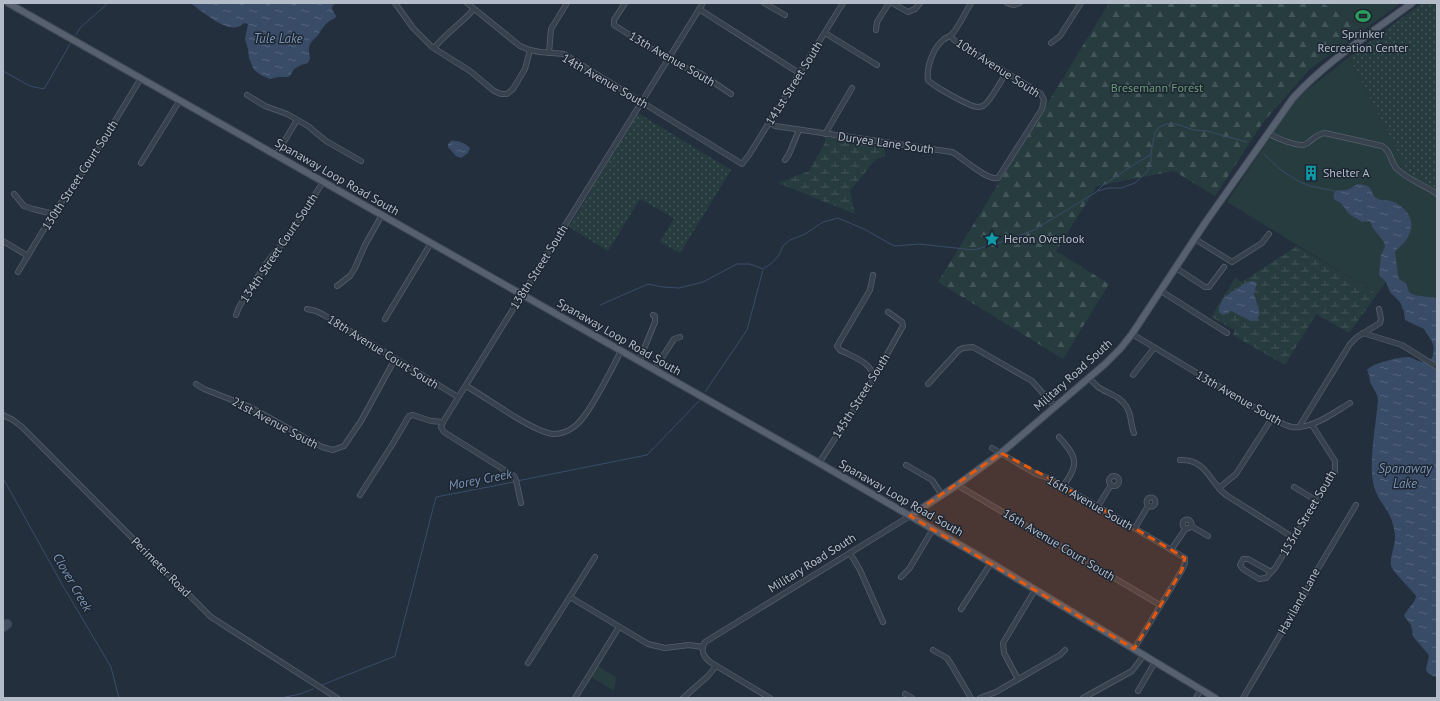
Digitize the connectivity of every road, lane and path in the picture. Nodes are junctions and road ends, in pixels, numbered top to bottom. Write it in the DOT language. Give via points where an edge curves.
graph roads {
  1 [pos="8,3"];
  2 [pos="395,3"];
  3 [pos="467,3"];
  4 [pos="567,3"];
  5 [pos="625,3"];
  6 [pos="703,3"];
  7 [pos="764,3"];
  8 [pos="843,3"];
  9 [pos="888,3"];
  10 [pos="892,3"];
  11 [pos="920,3"];
  12 [pos="971,3"];
  13 [pos="1007,3"];
  14 [pos="1020,3"];
  15 [pos="1081,3"];
  16 [pos="1412,3"];
  17 [pos="474,9"];
  18 [pos="699,9"];
  19 [pos="785,16"];
  20 [pos="876,30"];
  21 [pos="825,33"];
  22 [pos="950,36"];
  23 [pos="1051,43"];
  24 [pos="434,48"];
  25 [pos="530,50"];
  26 [pos="549,53"];
  27 [pos="668,59"];
  28 [pos="877,65"];
  29 [pos="799,73"];
  30 [pos="1006,73"];
  31 [pos="141,78"];
  32 [pos="852,88"];
  33 [pos="731,94"];
  34 [pos="247,95"];
  35 [pos="180,100"];
  36 [pos="641,102"];
  37 [pos="297,120"];
  38 [pos="770,123"];
  39 [pos="799,130"];
  40 [pos="1268,133"];
  41 [pos="825,134"];
  42 [pos="276,155"];
  43 [pos="785,160"];
  44 [pos="361,161"];
  45 [pos="141,163"];
  46 [pos="743,164"];
  47 [pos="996,179"];
  48 [pos="323,182"];
  49 [pos="14,194"];
  50 [pos="1437,194"];
  51 [pos="53,214"];
  52 [pos="382,215"];
  53 [pos="1269,234"];
  54 [pos="1195,239"];
  55 [pos="3,241"];
  56 [pos="431,243"];
  57 [pos="28,256"];
  58 [pos="1224,267"];
  59 [pos="1176,268"];
  60 [pos="18,272"];
  61 [pos="873,275"];
  62 [pos="337,286"];
  63 [pos="1161,291"];
  64 [pos="522,295"];
  65 [pos="308,309"];
  66 [pos="1379,309"];
  67 [pos="888,312"];
  68 [pos="236,315"];
  69 [pos="653,315"];
  70 [pos="385,318"];
  71 [pos="1227,333"];
  72 [pos="1364,333"];
  73 [pos="1132,334"];
  74 [pos="680,337"];
  75 [pos="1154,348"];
  76 [pos="621,351"];
  77 [pos="395,359"];
  78 [pos="639,361"];
  79 [pos="1437,367"];
  80 [pos="654,370"];
  81 [pos="1133,375"];
  82 [pos="873,378"];
  83 [pos="1089,378"];
  84 [pos="196,384"];
  85 [pos="928,384"];
  86 [pos="466,386"];
  87 [pos="458,397"];
  88 [pos="1350,403"];
  89 [pos="1055,407"];
  90 [pos="3,415"];
  91 [pos="1272,418"];
  92 [pos="443,422"];
  93 [pos="1312,425"];
  94 [pos="1299,427"];
  95 [pos="1134,433"];
  96 [pos="1059,438"];
  97 [pos="992,448"];
  98 [pos="1000,453"];
  99 [pos="1180,460"];
  100 [pos="819,463"];
  101 [pos="906,465"];
  102 [pos="957,485"];
  103 [pos="1111,485"];
  104 [pos="1063,486"];
  105 [pos="1294,487"];
  106 [pos="1219,488"];
  107 [pos="942,494"];
  108 [pos="360,495"];
  109 [pos="1317,501"];
  110 [pos="521,503"];
  111 [pos="1356,505"];
  112 [pos="1098,506"];
  113 [pos="1148,506"];
  114 [pos="910,516"];
  115 [pos="1191,526"];
  116 [pos="1135,528"];
  117 [pos="1186,528"];
  118 [pos="933,529"];
  119 [pos="1208,536"];
  120 [pos="1294,538"];
  121 [pos="1172,550"];
  122 [pos="850,553"];
  123 [pos="595,557"];
  124 [pos="991,563"];
  125 [pos="1271,572"];
  126 [pos="901,577"];
  127 [pos="1036,590"];
  128 [pos="570,597"];
  129 [pos="1160,605"];
  130 [pos="961,610"];
  131 [pos="883,622"];
  132 [pos="619,627"];
  133 [pos="702,647"];
  134 [pos="1134,649"];
  135 [pos="933,650"];
  136 [pos="1065,650"];
  137 [pos="1144,655"];
  138 [pos="1156,662"];
  139 [pos="528,663"];
  140 [pos="716,666"];
  141 [pos="1018,679"];
  142 [pos="1201,689"];
  143 [pos="1138,691"];
  144 [pos="905,694"];
  145 [pos="991,696"];
  146 [pos="337,698"];
  147 [pos="575,698"];
  148 [pos="683,698"];
  149 [pos="770,698"];
  150 [pos="912,698"];
  151 [pos="971,698"];
  152 [pos="980,698"];
  153 [pos="1083,698"];
  154 [pos="1196,698"];
  155 [pos="1215,698"];
  156 [pos="1243,698"];
  1 -- 31 [label="main road, Spanaway Loop Road South"];
  2 -- 24 [label="street" via="413,28"];
  3 -- 17 [label="street, 14th Avenue South"];
  4 -- 26 [label="street" via="551,29"];
  5 -- 27 [label="street, 13th Avenue South" via="614,23"];
  6 -- 18 [label="street, 138th Street South"];
  7 -- 19 [label="street"];
  8 -- 21 [label="street, 141st Street South"];
  9 -- 20 [label="street" via="877,22"];
  10 -- 11 [label="street" via="905,11 915,9"];
  12 -- 22 [label="street"];
  13 -- 14 [label="street"];
  15 -- 23 [label="street" via="1060,36"];
  16 -- 40 [label="main road, Military Road South" via="1308,82 1287,105"];
  17 -- 24 [label="street"];
  17 -- 25 [label="street, 14th Avenue South" via="518,44"];
  18 -- 27 [label="street, 138th Street South"];
  18 -- 29 [label="street"];
  21 -- 28 [label="street"];
  21 -- 29 [label="street, 141st Street South"];
  22 -- 30 [label="street, 10th Avenue South"];
  22 -- 30 [label="street" via="940,43 933,55 928,73 928,80 932,84 972,106 980,107 988,102"];
  24 -- 25 [label="street" via="494,91 504,94 511,92 521,76"];
  25 -- 26 [label="street, 14th Avenue South"];
  26 -- 36 [label="street, 14th Avenue South" via="564,54"];
  27 -- 33 [label="street, 13th Avenue South" via="700,73"];
  27 -- 36 [label="street, 138th Street South"];
  29 -- 38 [label="street, 141st Street South"];
  30 -- 47 [label="street, 10th Avenue South" via="1041,94 1044,105"];
  31 -- 35 [label="main road, Spanaway Loop Road South"];
  31 -- 51 [label="street, 130th Street Court South" via="88,164"];
  32 -- 41 [label="street"];
  34 -- 37 [label="street"];
  35 -- 42 [label="main road, Spanaway Loop Road South"];
  35 -- 45 [label="street"];
  36 -- 46 [label="street, 14th Avenue South"];
  36 -- 64 [label="street, 138th Street South"];
  37 -- 42 [label="street"];
  37 -- 44 [label="street" via="326,141"];
  38 -- 39 [label="street, Duryea Lane South"];
  38 -- 46 [label="street, 141st Street South"];
  39 -- 41 [label="street, Duryea Lane South"];
  39 -- 43 [label="street"];
  40 -- 50 [label="street" via="1298,145 1305,145 1316,136 1325,134 1382,146 1389,152 1400,172"];
  40 -- 54 [label="main road, Military Road South"];
  41 -- 47 [label="street, Duryea Lane South" via="952,152 986,176"];
  42 -- 48 [label="main road, Spanaway Loop Road South"];
  48 -- 52 [label="main road, Spanaway Loop Road South"];
  48 -- 68 [label="street, 134th Street Court South" via="290,234 265,266"];
  49 -- 51 [label="street" via="24,206"];
  51 -- 57 [label="street, 130th Street Court South"];
  52 -- 56 [label="main road, Spanaway Loop Road South"];
  52 -- 62 [label="street" via="350,276"];
  53 -- 54 [label="street" via="1262,243 1234,262"];
  54 -- 59 [label="main road, Military Road South"];
  55 -- 57 [label="street"];
  56 -- 64 [label="main road, Spanaway Loop Road South"];
  56 -- 70 [label="street"];
  57 -- 60 [label="street, 130th Street Court South"];
  58 -- 59 [label="street" via="1209,287"];
  59 -- 63 [label="main road, Military Road South"];
  61 -- 82 [label="street" via="870,290 837,347 868,366"];
  63 -- 71 [label="street"];
  63 -- 73 [label="main road, Military Road South"];
  64 -- 76 [label="main road, Spanaway Loop Road South"];
  64 -- 86 [label="street, 138th Street South"];
  65 -- 77 [label="street, 18th Avenue Court South" via="324,315"];
  66 -- 72 [label="street" via="1380,323"];
  67 -- 82 [label="street, 145th Street South" via="903,324"];
  69 -- 78 [label="street" via="655,322"];
  72 -- 79 [label="street" via="1402,345"];
  72 -- 94 [label="street" via="1350,344"];
  73 -- 75 [label="street, 13th Avenue South"];
  73 -- 83 [label="main road, Military Road South"];
  74 -- 80 [label="street" via="674,339"];
  75 -- 81 [label="street"];
  75 -- 91 [label="street, 13th Avenue South"];
  76 -- 78 [label="main road, Spanaway Loop Road South"];
  76 -- 86 [label="street" via="585,414 573,427 564,432 550,433 536,429"];
  77 -- 84 [label="street, 21st Avenue South" via="353,434 344,446 333,450 322,447 250,407"];
  77 -- 87 [label="street, 18th Avenue Court South"];
  78 -- 80 [label="main road, Spanaway Loop Road South"];
  80 -- 100 [label="main road, Spanaway Loop Road South"];
  82 -- 100 [label="street, 145th Street South"];
  83 -- 89 [label="main road, Military Road South"];
  83 -- 95 [label="street" via="1098,387 1124,402"];
  85 -- 89 [label="street" via="959,350 973,347 1032,381"];
  86 -- 87 [label="street, 138th Street South"];
  87 -- 92 [label="street, 138th Street South"];
  88 -- 93 [label="street, 13th Avenue South"];
  89 -- 98 [label="main road, Military Road South"];
  90 -- 146 [label="street, Perimeter Road" via="22,427 211,617"];
  91 -- 94 [label="street, 13th Avenue South" via="1289,426"];
  91 -- 106 [label="street" via="1236,474"];
  92 -- 108 [label="street" via="409,416"];
  92 -- 110 [label="street" via="444,432 514,476"];
  93 -- 94 [label="street, 13th Avenue South"];
  93 -- 109 [label="street, 153rd Street South" via="1336,465 1334,474"];
  96 -- 104 [label="street" via="1073,454 1075,462"];
  97 -- 98 [label="street, 16th Avenue South"];
  98 -- 102 [label="main road, Military Road South"];
  98 -- 104 [label="street, 16th Avenue South"];
  99 -- 106 [label="street" via="1190,460 1203,467"];
  100 -- 114 [label="main road, Spanaway Loop Road South"];
  101 -- 107 [label="street" via="932,480"];
  102 -- 107 [label="main road, Military Road South"];
  102 -- 129 [label="street, 16th Avenue Court South"];
  103 -- 112 [label="street"];
  104 -- 112 [label="street, 16th Avenue South"];
  105 -- 109 [label="street"];
  106 -- 120 [label="street"];
  107 -- 114 [label="main road, Military Road South"];
  109 -- 120 [label="street, 153rd Street South"];
  111 -- 156 [label="street, Haviland Lane" via="1313,577 1301,604"];
  112 -- 116 [label="street, 16th Avenue South"];
  113 -- 116 [label="street"];
  114 -- 118 [label="main road, Spanaway Loop Road South"];
  114 -- 122 [label="street, Military Road South"];
  115 -- 117 [label="street"];
  115 -- 117 [label="street" via="1190,521 1185,520 1183,524"];
  115 -- 119 [label="street"];
  116 -- 121 [label="street, 16th Avenue South"];
  117 -- 121 [label="street"];
  118 -- 124 [label="main road, Spanaway Loop Road South"];
  118 -- 126 [label="street" via="909,569"];
  120 -- 125 [label="street, 153rd Street South"];
  121 -- 129 [label="street, 16th Avenue South" via="1186,562"];
  122 -- 131 [label="street"];
  122 -- 133 [label="street, Military Road South" via="711,637"];
  123 -- 128 [label="street"];
  124 -- 127 [label="main road, Spanaway Loop Road South"];
  124 -- 130 [label="street"];
  125 -- 125 [label="street, 153rd Street South" via="1248,559 1241,560 1240,565 1243,569 1259,579 1265,579"];
  127 -- 134 [label="main road, Spanaway Loop Road South"];
  127 -- 141 [label="street" via="1003,643 1004,653"];
  128 -- 132 [label="street"];
  128 -- 139 [label="street"];
  129 -- 134 [label="street"];
  132 -- 133 [label="street" via="656,647"];
  132 -- 147 [label="street"];
  133 -- 140 [label="street" via="703,656"];
  134 -- 137 [label="main road, Spanaway Loop Road South"];
  135 -- 151 [label="street" via="947,658"];
  136 -- 141 [label="street"];
  137 -- 138 [label="main road, Spanaway Loop Road South"];
  137 -- 153 [label="street" via="1132,671"];
  138 -- 142 [label="main road, Spanaway Loop Road South"];
  138 -- 143 [label="street"];
  140 -- 148 [label="street"];
  140 -- 149 [label="street"];
  141 -- 145 [label="street"];
  142 -- 154 [label="street"];
  142 -- 155 [label="main road, Spanaway Loop Road South"];
  144 -- 150 [label="street"];
  145 -- 152 [label="street"];
}
